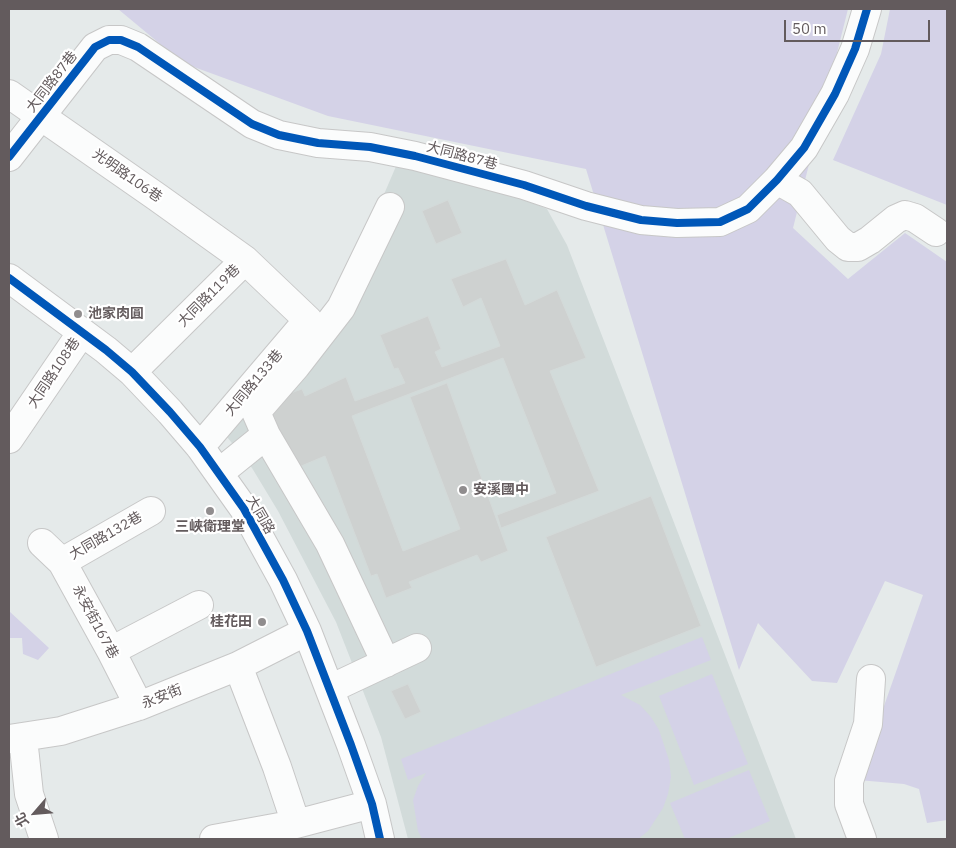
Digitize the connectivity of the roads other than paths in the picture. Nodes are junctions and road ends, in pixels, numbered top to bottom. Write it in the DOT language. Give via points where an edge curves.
graph roads {
  1 [pos="866,9"];
  2 [pos="9,94"];
  3 [pos="40,116"];
  4 [pos="9,157"];
  5 [pos="777,180"];
  6 [pos="390,207"];
  7 [pos="936,232"];
  8 [pos="245,260"];
  9 [pos="9,278"];
  10 [pos="308,320"];
  11 [pos="82,332"];
  12 [pos="132,372"];
  13 [pos="266,435"];
  14 [pos="9,438"];
  15 [pos="200,447"];
  16 [pos="218,472"];
  17 [pos="151,510"];
  18 [pos="42,543"];
  19 [pos="62,562"];
  20 [pos="199,605"];
  21 [pos="306,631"];
  22 [pos="417,648"];
  23 [pos="111,651"];
  24 [pos="386,663"];
  25 [pos="238,666"];
  26 [pos="871,679"];
  27 [pos="330,690"];
  28 [pos="139,706"];
  29 [pos="16,739"];
  30 [pos="372,804"];
  31 [pos="296,824"];
  32 [pos="44,839"];
  33 [pos="214,839"];
  34 [pos="380,839"];
  35 [pos="862,839"];
  1 -- 5 [label="street, 大同路87巷" via="855,49 835,94 804,148"];
  2 -- 3 [label="street, 光明路106巷"];
  3 -- 4 [label="street, 大同路87巷"];
  3 -- 5 [label="street, 大同路87巷" via="95,47 109,40 121,40 252,124 279,135 415,156 641,220 720,222 748,209"];
  3 -- 8 [label="street, 光明路106巷"];
  5 -- 7 [label="street" via="800,193 848,247 858,247 905,215"];
  6 -- 13 [label="street" via="341,308 256,412"];
  8 -- 10 [label="street, 大同路119巷"];
  8 -- 12 [label="street, 大同路119巷"];
  9 -- 11 [label="street, 大同路"];
  10 -- 15 [label="street, 大同路133巷"];
  11 -- 12 [label="street, 大同路"];
  11 -- 14 [label="street, 大同路108巷"];
  12 -- 15 [label="street, 大同路"];
  13 -- 16 [label="street"];
  13 -- 24 [label="street" via="330,544"];
  15 -- 16 [label="street, 大同路"];
  16 -- 21 [label="street, 大同路" via="244,509"];
  17 -- 19 [label="street, 大同路132巷"];
  18 -- 19 [label="street, 永安街167巷"];
  19 -- 23 [label="street, 永安街167巷"];
  20 -- 23 [label="street"];
  21 -- 25 [label="street, 永安街"];
  21 -- 27 [label="street, 大同路"];
  22 -- 24 [label="street"];
  23 -- 28 [label="street, 永安街167巷"];
  24 -- 27 [label="street"];
  25 -- 28 [label="street, 永安街"];
  25 -- 31 [label="street"];
  26 -- 35 [label="street" via="868,724 849,781 849,804"];
  27 -- 30 [label="street, 大同路"];
  28 -- 29 [label="street, 永安街" via="61,732"];
  29 -- 32 [label="street"];
  30 -- 31 [label="street"];
  30 -- 34 [label="street, 大同路"];
  31 -- 33 [label="street"];
}
